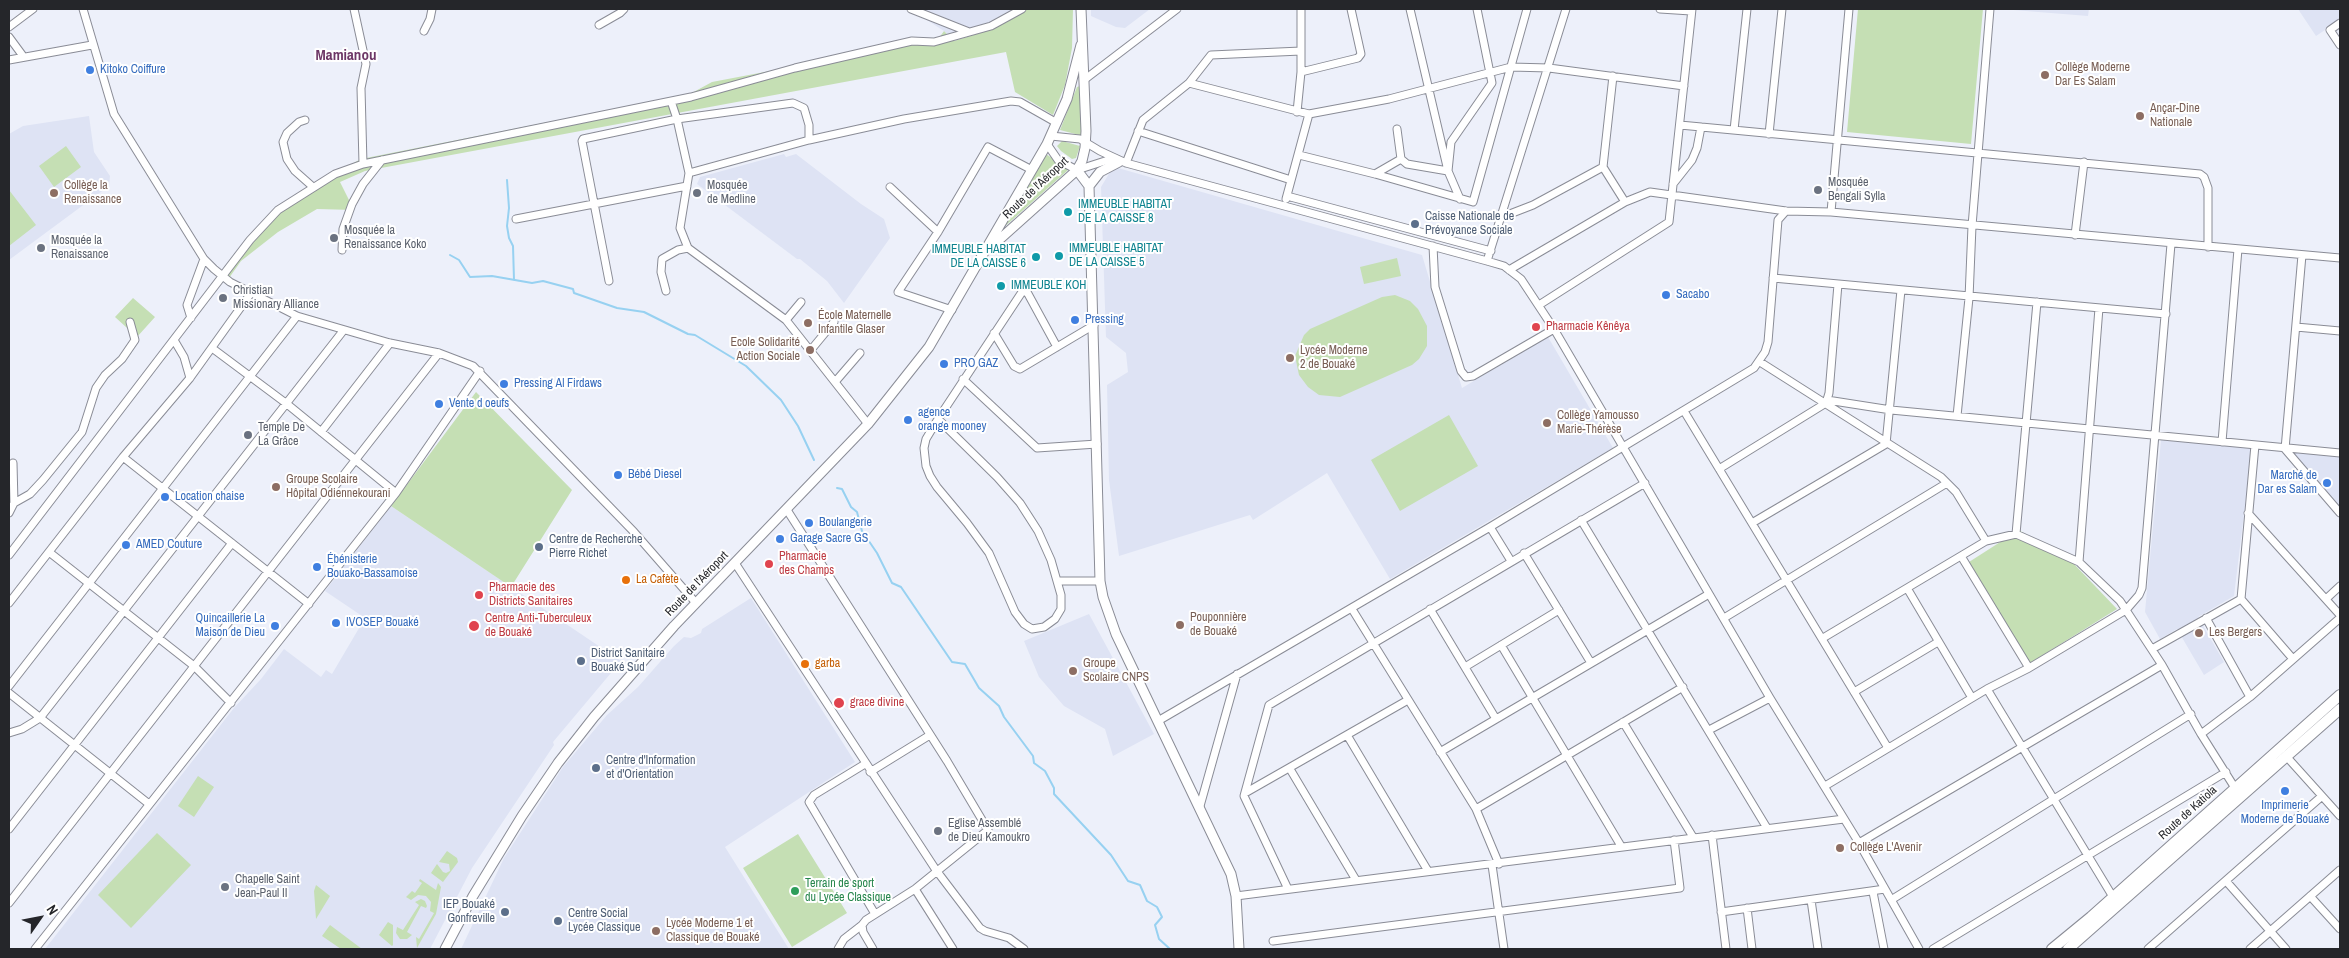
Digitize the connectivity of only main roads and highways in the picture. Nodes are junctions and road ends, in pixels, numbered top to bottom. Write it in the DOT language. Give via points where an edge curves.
graph roads {
  1 [pos="1081,9"];
  2 [pos="1081,45"];
  3 [pos="1123,162"];
  4 [pos="1077,170"];
  5 [pos="1089,186"];
  6 [pos="987,251"];
  7 [pos="2340,695"];
  8 [pos="2340,709"];
  9 [pos="444,949"];
  10 [pos="1239,949"];
  11 [pos="2052,949"];
  12 [pos="2068,949"];
  1 -- 2 [label="main road, Route de l'Aéroport"];
  2 -- 4 [label="main road, Route de l'Aéroport" via="1086,141"];
  2 -- 6 [label="main road, Route de l'Aéroport" via="1057,123 996,229"];
  3 -- 5 [label="main road" via="1100,172"];
  4 -- 5 [label="main road"];
  4 -- 6 [label="main road, Route de l'Aéroport"];
  5 -- 10 [label="main road" via="1100,582 1116,634 1231,874 1236,896"];
  6 -- 9 [label="main road, Route de l'Aéroport" via="928,348 868,424 636,666 558,763 498,853"];
  7 -- 11 [label="highway, Route de Katiola"];
  8 -- 12 [label="highway, Route de Katiola"];
}
